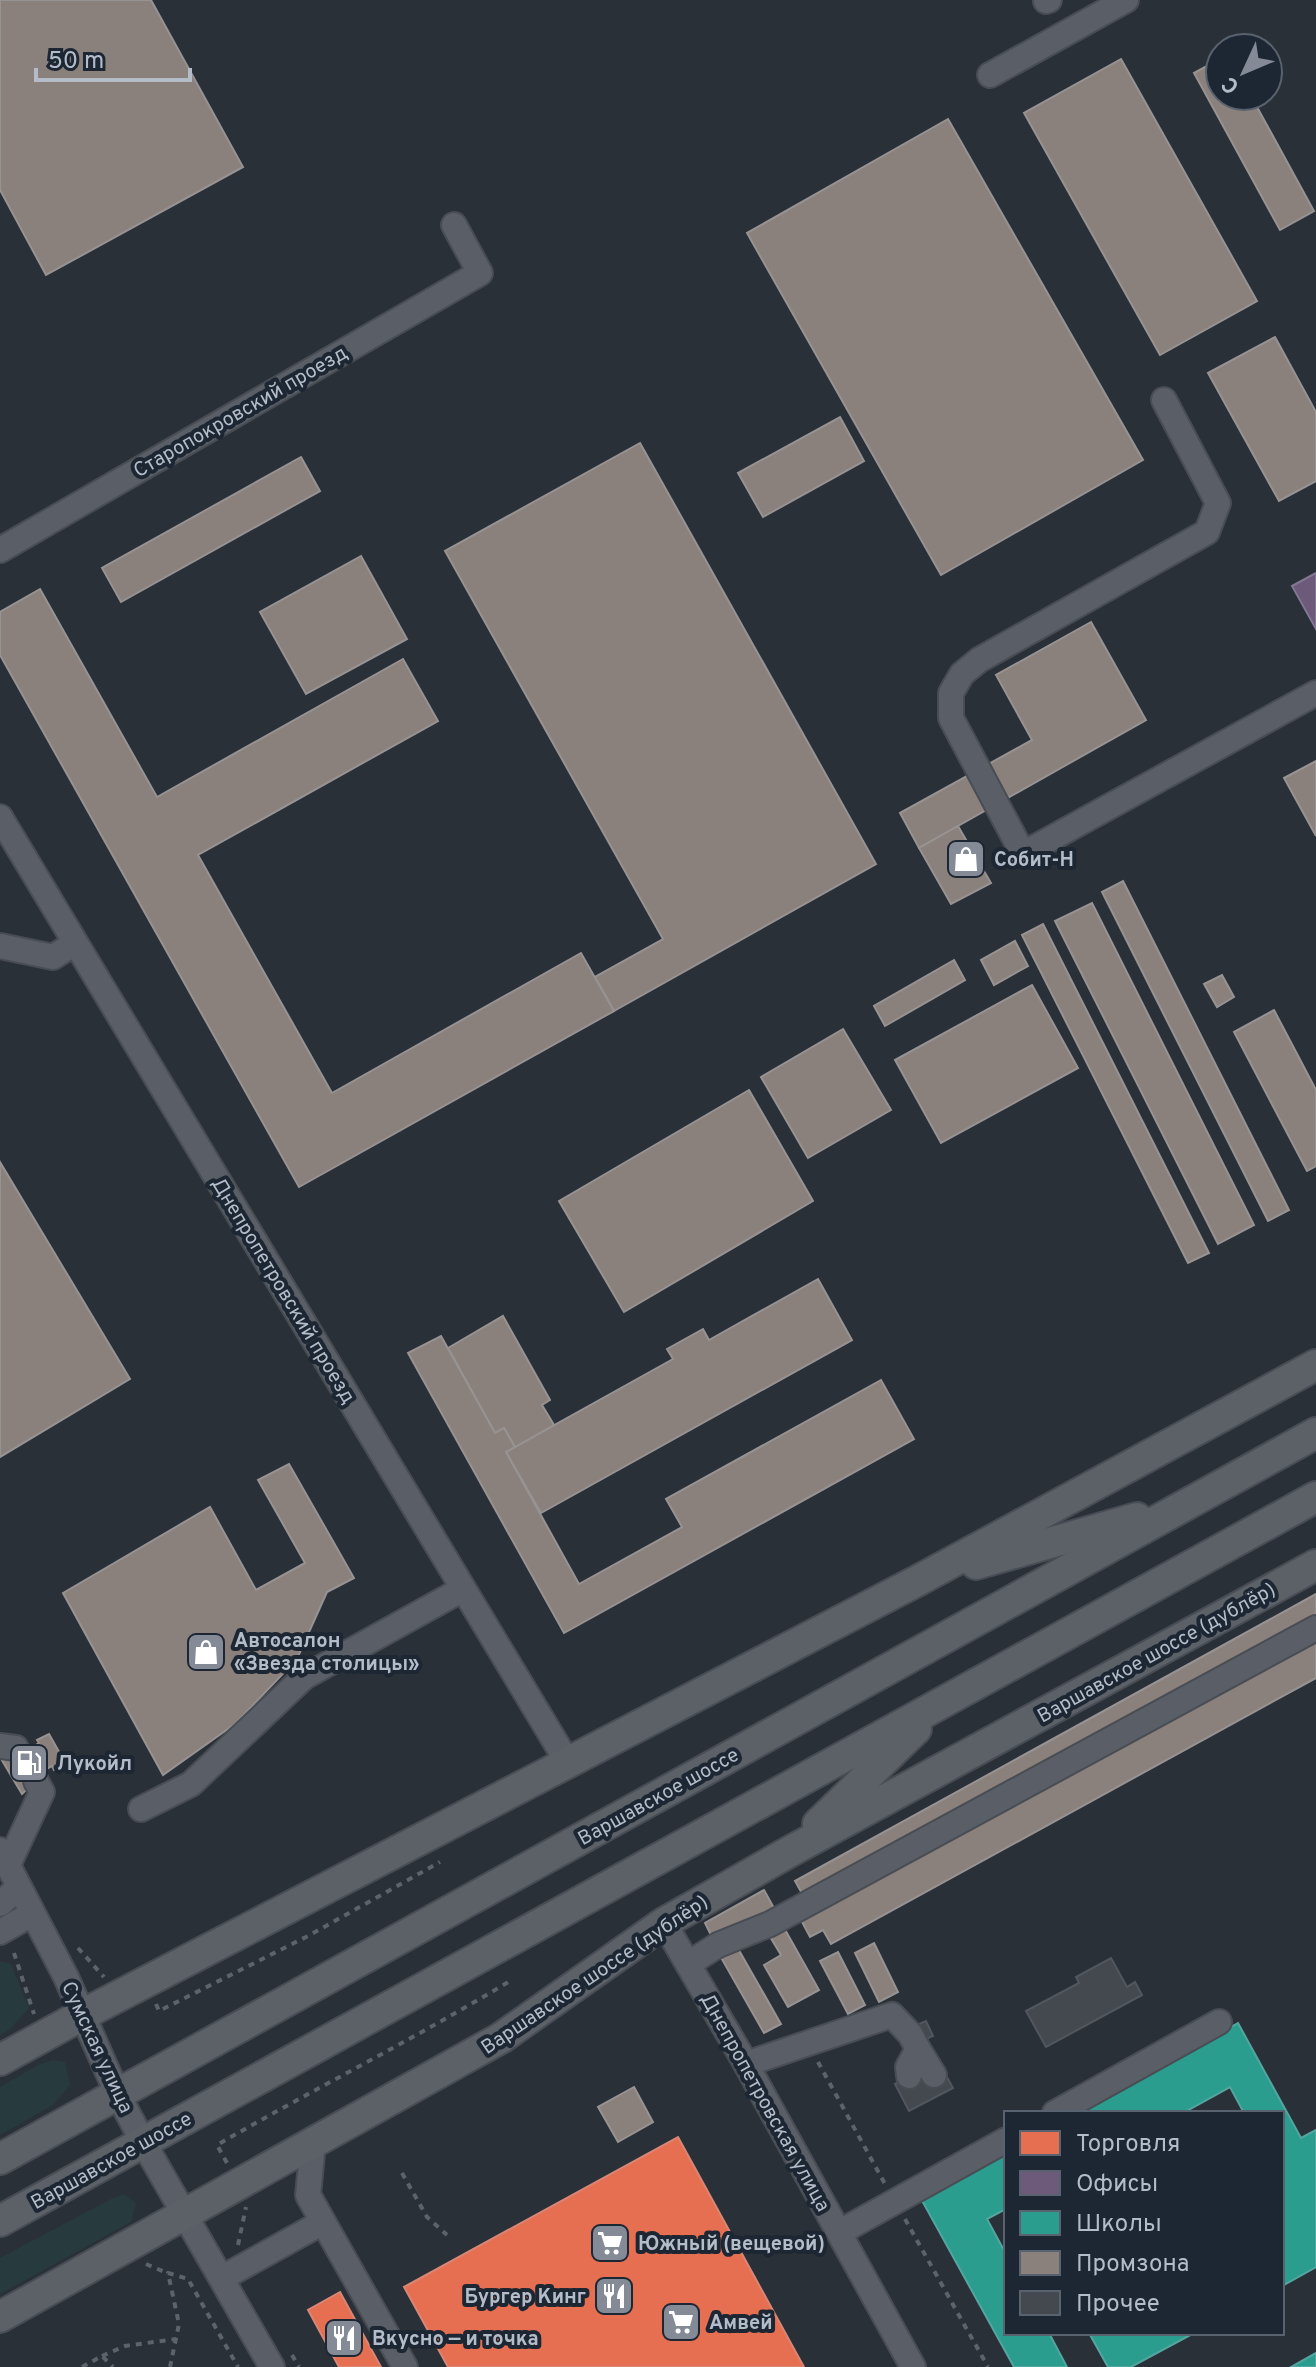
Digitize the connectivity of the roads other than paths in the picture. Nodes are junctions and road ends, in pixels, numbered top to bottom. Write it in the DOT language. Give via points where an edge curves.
graph roads {
  1 [pos="1126,0"];
  2 [pos="990,75"];
  3 [pos="454,225"];
  4 [pos="1164,400"];
  5 [pos="0,550"];
  6 [pos="1316,693"];
  7 [pos="0,817"];
  8 [pos="75,943"];
  9 [pos="0,946"];
  10 [pos="1316,1365"];
  11 [pos="1316,1433"];
  12 [pos="1316,1497"];
  13 [pos="1189,1504"];
  14 [pos="1316,1565"];
  15 [pos="919,1580"];
  16 [pos="463,1589"];
  17 [pos="1316,1628"];
  18 [pos="947,1700"];
  19 [pos="568,1763"];
  20 [pos="36,1781"];
  21 [pos="141,1809"];
  22 [pos="789,1852"];
  23 [pos="4,1857"];
  24 [pos="19,1887"];
  25 [pos="0,1904"];
  26 [pos="32,1914"];
  27 [pos="664,1923"];
  28 [pos="0,1932"];
  29 [pos="688,1964"];
  30 [pos="84,2014"];
  31 [pos="1219,2022"];
  32 [pos="918,2049"];
  33 [pos="0,2060"];
  34 [pos="746,2064"];
  35 [pos="934,2075"];
  36 [pos="909,2076"];
  37 [pos="117,2093"];
  38 [pos="1059,2111"];
  39 [pos="1004,2141"];
  40 [pos="143,2142"];
  41 [pos="313,2143"];
  42 [pos="0,2159"];
  43 [pos="185,2216"];
  44 [pos="0,2221"];
  45 [pos="323,2222"];
  46 [pos="840,2232"];
  47 [pos="232,2273"];
  48 [pos="0,2317"];
  49 [pos="282,2361"];
  50 [pos="405,2367"];
  51 [pos="913,2367"];
  1 -- 2 [label="street"];
  3 -- 5 [label="street, Старопокровский проезд" via="480,273"];
  4 -- 6 [label="street" via="1218,503 1207,532 962,674 951,693 951,718 962,741 1023,854"];
  7 -- 8 [label="street, Днепропетровский проезд"];
  8 -- 9 [label="street" via="53,957"];
  8 -- 16 [label="street, Днепропетровский проезд"];
  10 -- 15 [label="main road"];
  11 -- 13 [label="main road, Варшавское шоссе"];
  12 -- 18 [label="main road, Варшавское шоссе"];
  13 -- 15 [label="main road"];
  13 -- 37 [label="main road, Варшавское шоссе"];
  14 -- 22 [label="main road, Варшавское шоссе (дублёр)"];
  15 -- 19 [label="main road"];
  16 -- 19 [label="street, Днепропетровский проезд"];
  16 -- 21 [label="street" via="304,1677 191,1784"];
  17 -- 29 [label="street"];
  18 -- 22 [label="main road"];
  18 -- 40 [label="main road, Варшавское шоссе"];
  19 -- 30 [label="main road"];
  20 -- 23 [label="street" via="42,1792"];
  22 -- 27 [label="main road, Варшавское шоссе (дублёр)"];
  23 -- 24 [label="street, Сумская улица"];
  24 -- 25 [label="street"];
  24 -- 26 [label="street, Сумская улица"];
  26 -- 28 [label="street"];
  26 -- 30 [label="street, Сумская улица"];
  27 -- 29 [label="street, Днепропетровская улица"];
  27 -- 41 [label="main road, Варшавское шоссе (дублёр)" via="501,2038"];
  29 -- 34 [label="street, Днепропетровская улица"];
  30 -- 33 [label="main road"];
  30 -- 37 [label="street, Сумская улица"];
  31 -- 38 [label="street"];
  32 -- 34 [label="street" via="892,2015"];
  32 -- 35 [label="street"];
  32 -- 36 [label="street"];
  34 -- 46 [label="street, Днепропетровская улица"];
  37 -- 40 [label="street, Сумская улица"];
  37 -- 42 [label="main road, Варшавское шоссе"];
  39 -- 46 [label="street"];
  40 -- 43 [label="street, Сумская улица"];
  40 -- 44 [label="main road, Варшавское шоссе"];
  41 -- 43 [label="main road, Варшавское шоссе (дублёр)"];
  41 -- 45 [label="street" via="308,2195"];
  43 -- 47 [label="street, Сумская улица"];
  43 -- 48 [label="main road, Варшавское шоссе (дублёр)"];
  45 -- 47 [label="street"];
  45 -- 50 [label="street"];
  46 -- 51 [label="street, Днепропетровская улица"];
  47 -- 49 [label="street, Сумская улица"];
}
